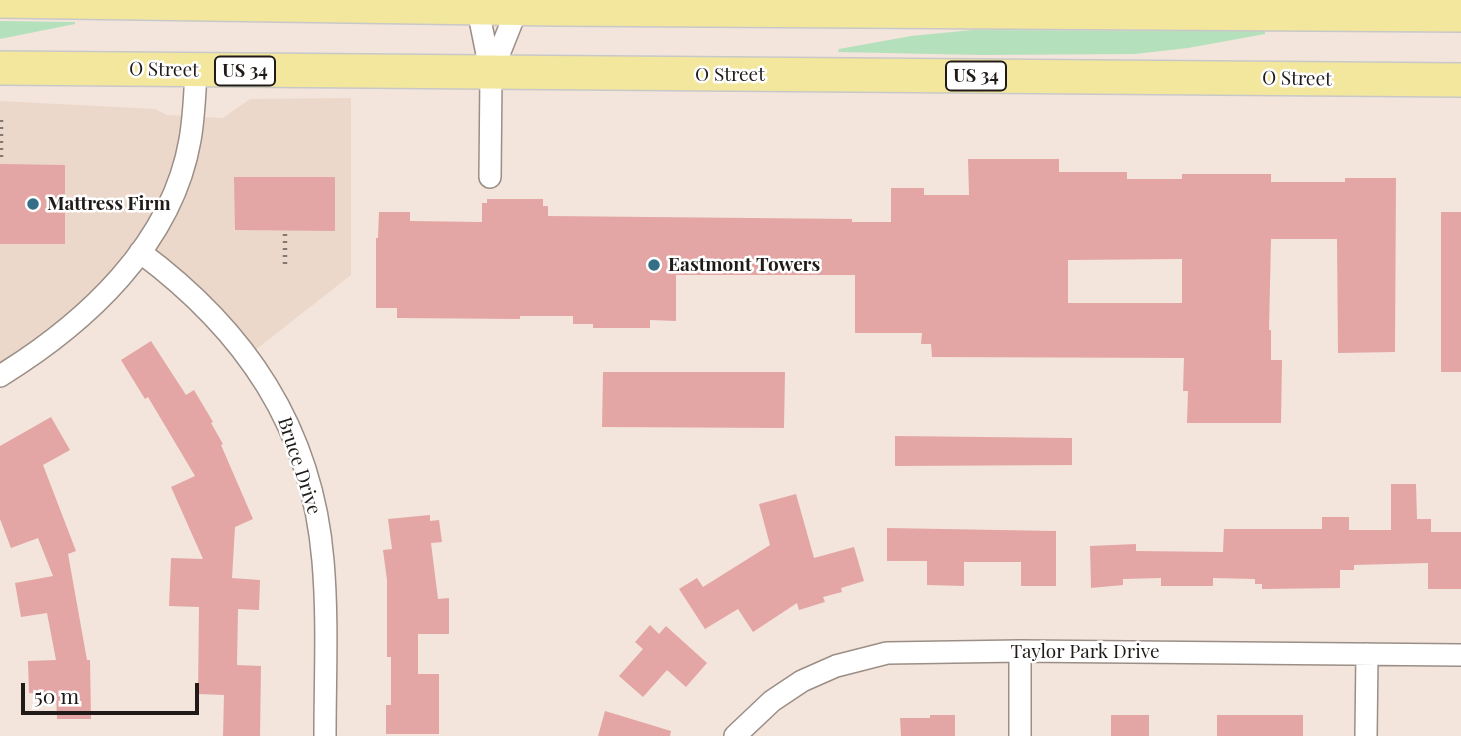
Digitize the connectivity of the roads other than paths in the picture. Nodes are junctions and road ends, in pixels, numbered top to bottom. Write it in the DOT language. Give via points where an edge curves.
graph roads {
  1 [pos="0,1"];
  2 [pos="476,4"];
  3 [pos="517,4"];
  4 [pos="1461,15"];
  5 [pos="0,68"];
  6 [pos="196,70"];
  7 [pos="491,74"];
  8 [pos="1461,80"];
  9 [pos="490,177"];
  10 [pos="140,252"];
  11 [pos="0,376"];
  12 [pos="1020,651"];
  13 [pos="1367,654"];
  14 [pos="1461,655"];
  15 [pos="324,736"];
  16 [pos="735,736"];
  17 [pos="1020,736"];
  18 [pos="1366,736"];
  1 -- 2 [label="main road"];
  2 -- 3 [label="main road"];
  2 -- 7 [label="street"];
  3 -- 4 [label="main road"];
  3 -- 7 [label="street"];
  5 -- 6 [label="main road, O Street / US 34"];
  6 -- 7 [label="main road, O Street / US 34"];
  6 -- 10 [label="street" via="190,142 181,175"];
  7 -- 8 [label="main road, O Street / US 34"];
  7 -- 9 [label="street"];
  10 -- 11 [label="street" via="77,321"];
  10 -- 15 [label="street, Bruce Drive" via="184,286 242,347 273,393 292,433 309,483 323,560"];
  12 -- 13 [label="street, Taylor Park Drive"];
  12 -- 16 [label="street, Taylor Park Drive" via="896,653 836,666 786,690"];
  12 -- 17 [label="street"];
  13 -- 14 [label="street, Taylor Park Drive"];
  13 -- 18 [label="street"];
}
